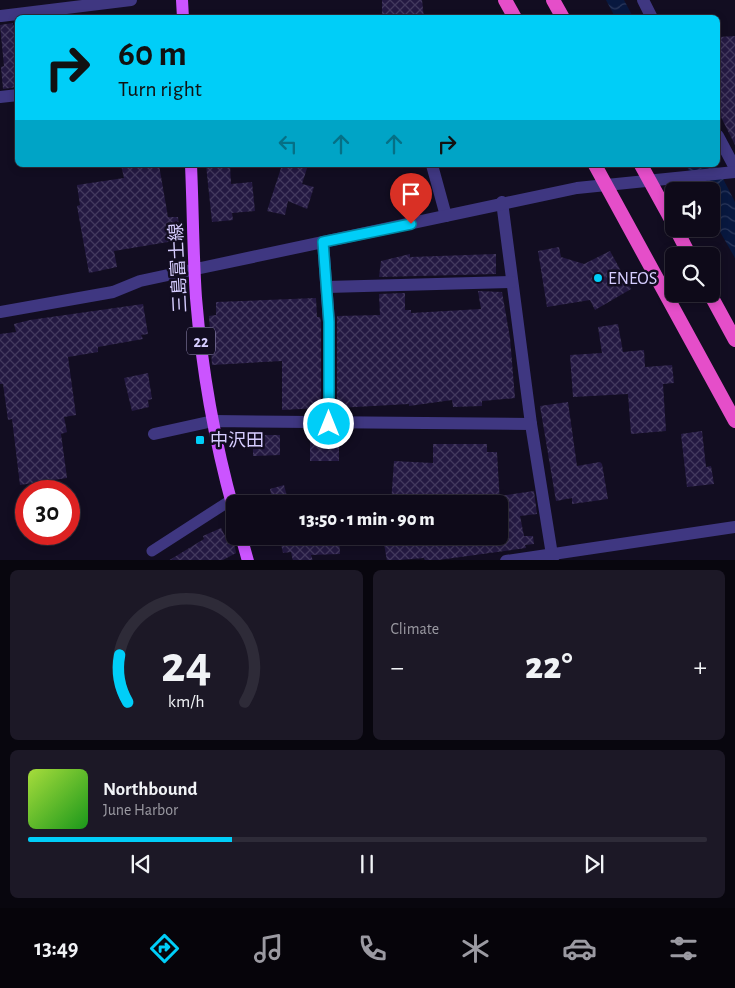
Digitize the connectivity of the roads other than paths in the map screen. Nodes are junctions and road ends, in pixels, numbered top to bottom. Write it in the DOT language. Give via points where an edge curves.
graph roads {
  1 [pos="131,0"];
  2 [pos="182,0"];
  3 [pos="505,0"];
  4 [pos="553,0"];
  5 [pos="643,0"];
  6 [pos="183,15"];
  7 [pos="513,15"];
  8 [pos="560,15"];
  9 [pos="650,15"];
  10 [pos="1,16"];
  11 [pos="15,95"];
  12 [pos="0,96"];
  13 [pos="720,140"];
  14 [pos="191,167"];
  15 [pos="433,167"];
  16 [pos="596,167"];
  17 [pos="643,167"];
  18 [pos="735,170"];
  19 [pos="650,180"];
  20 [pos="606,185"];
  21 [pos="502,202"];
  22 [pos="665,208"];
  23 [pos="446,216"];
  24 [pos="323,242"];
  25 [pos="196,269"];
  26 [pos="512,282"];
  27 [pos="327,287"];
  28 [pos="714,302"];
  29 [pos="0,312"];
  30 [pos="735,340"];
  31 [pos="213,421"];
  32 [pos="735,422"];
  33 [pos="329,424"];
  34 [pos="531,424"];
  35 [pos="154,434"];
  36 [pos="230,495"];
  37 [pos="226,503"];
  38 [pos="735,527"];
  39 [pos="243,545"];
  40 [pos="152,551"];
  41 [pos="553,557"];
  42 [pos="247,560"];
  43 [pos="506,560"];
  1 -- 10 [label="street"];
  2 -- 6 [label="main road"];
  3 -- 7 [label="highway"];
  4 -- 8 [label="highway"];
  5 -- 9 [label="street"];
  11 -- 12 [label="street"];
  13 -- 18 [label="street"];
  14 -- 25 [label="main road, 三島富士線 / 22"];
  15 -- 23 [label="street"];
  16 -- 20 [label="highway"];
  17 -- 19 [label="highway"];
  18 -- 19 [label="street"];
  19 -- 20 [label="street"];
  19 -- 22 [label="highway"];
  20 -- 21 [label="street"];
  20 -- 32 [label="highway"];
  21 -- 23 [label="street"];
  21 -- 26 [label="street"];
  23 -- 24 [label="street"];
  24 -- 25 [label="street"];
  24 -- 27 [label="street"];
  25 -- 29 [label="street" via="140,281 113,292"];
  25 -- 31 [label="main road, 三島富士線 / 22" via="202,351"];
  26 -- 27 [label="street"];
  26 -- 34 [label="street"];
  27 -- 33 [label="street"];
  28 -- 30 [label="highway"];
  31 -- 33 [label="street"];
  31 -- 35 [label="street"];
  31 -- 36 [label="main road, 三島富士線 / 22"];
  33 -- 34 [label="street"];
  34 -- 41 [label="street"];
  37 -- 40 [label="lane"];
  38 -- 41 [label="street"];
  39 -- 42 [label="main road"];
  41 -- 43 [label="street"];
}
